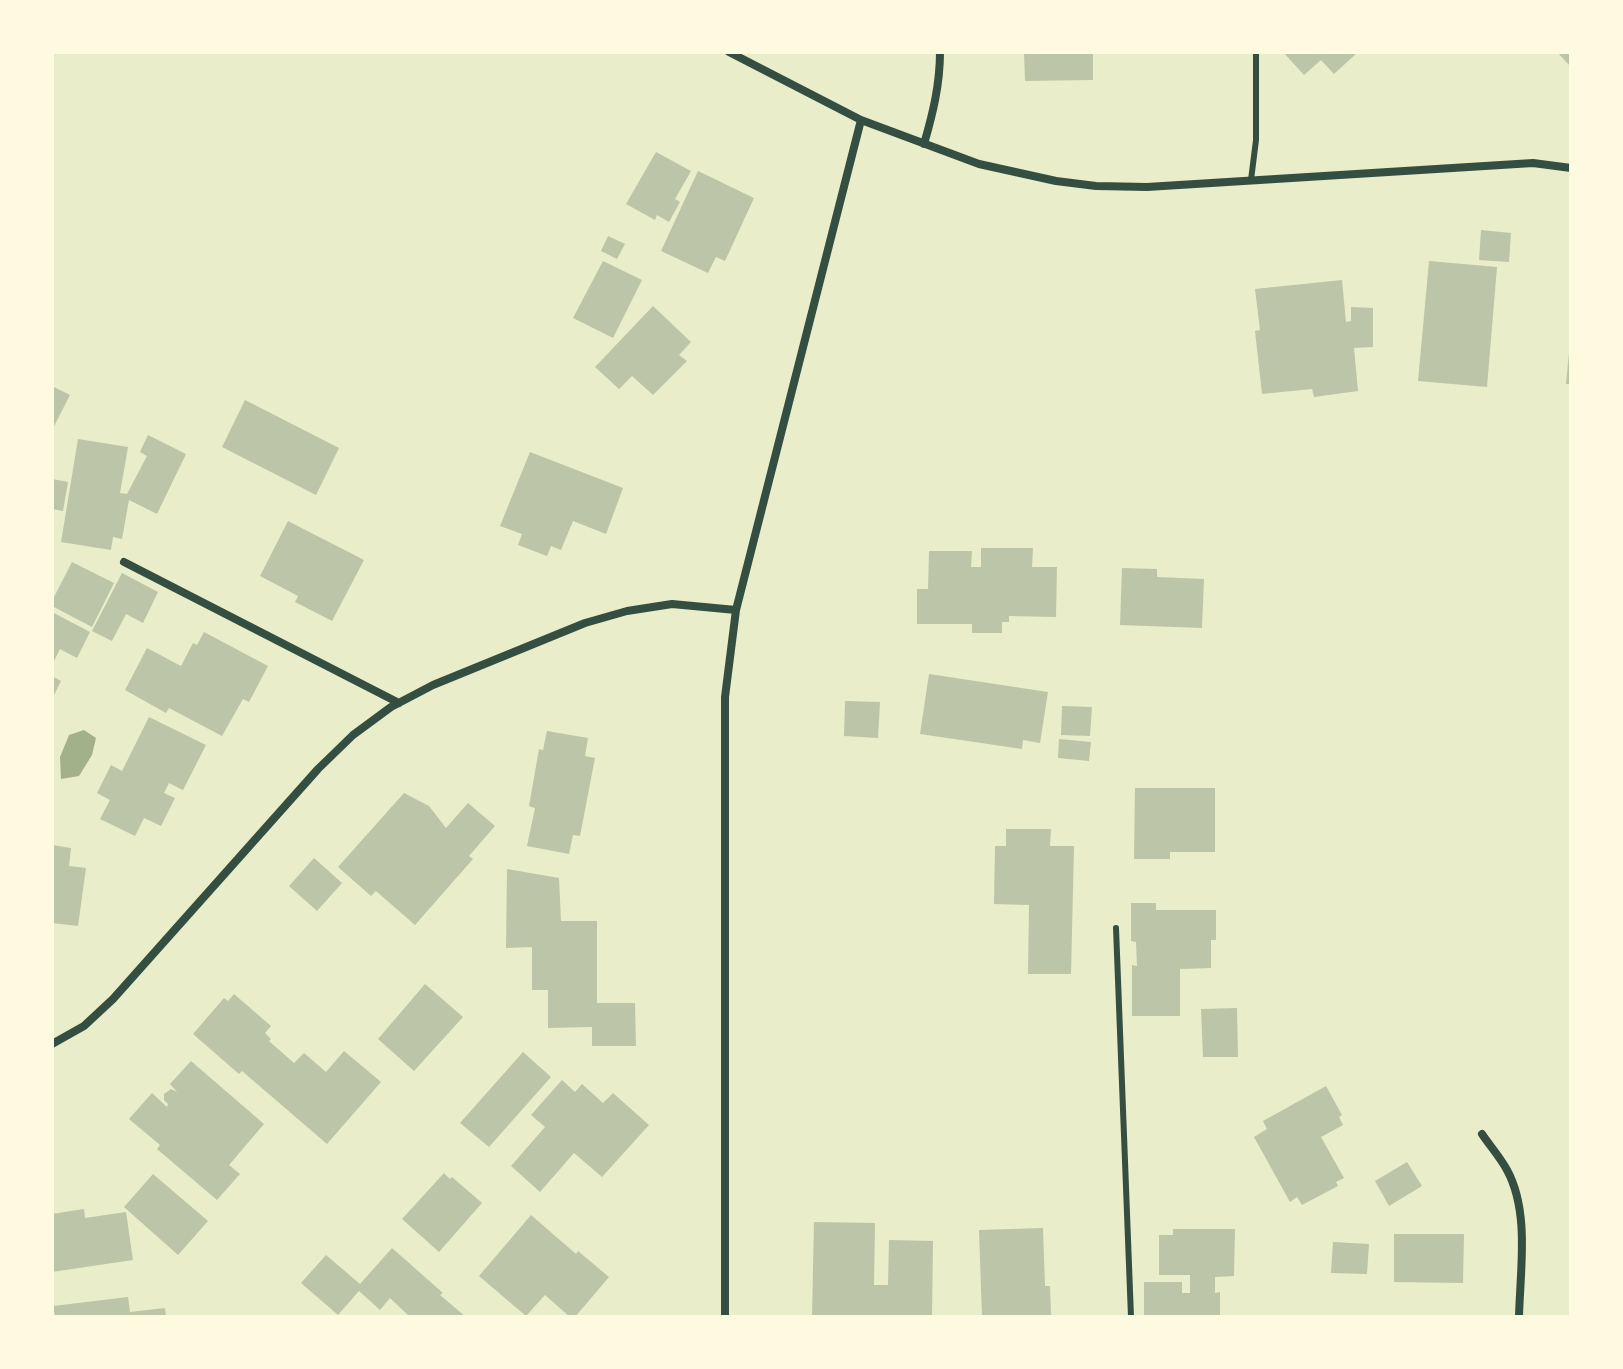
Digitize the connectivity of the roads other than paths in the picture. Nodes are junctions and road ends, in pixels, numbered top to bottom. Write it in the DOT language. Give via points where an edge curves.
graph roads {
  1 [pos="729,52"];
  2 [pos="940,52"];
  3 [pos="1256,52"];
  4 [pos="861,120"];
  5 [pos="924,144"];
  6 [pos="1571,168"];
  7 [pos="1251,180"];
  8 [pos="124,562"];
  9 [pos="736,610"];
  10 [pos="399,703"];
  11 [pos="1116,928"];
  12 [pos="52,1044"];
  13 [pos="1482,1134"];
  14 [pos="725,1317"];
  15 [pos="1131,1317"];
  16 [pos="1519,1317"];
  1 -- 4 [label="street"];
  2 -- 5 [label="street" via="938,87"];
  3 -- 7 [label="lane"];
  4 -- 5 [label="street"];
  4 -- 9 [label="street"];
  5 -- 7 [label="street" via="1023,176 1096,186"];
  6 -- 7 [label="street" via="1533,163"];
  8 -- 10 [label="street"];
  9 -- 10 [label="street" via="672,604 627,611 557,634"];
  9 -- 14 [label="street" via="725,697"];
  10 -- 12 [label="street" via="353,735 318,769 113,999 84,1026"];
  11 -- 15 [label="lane"];
  13 -- 16 [label="street" via="1508,1171 1516,1194 1521,1221"];
}
